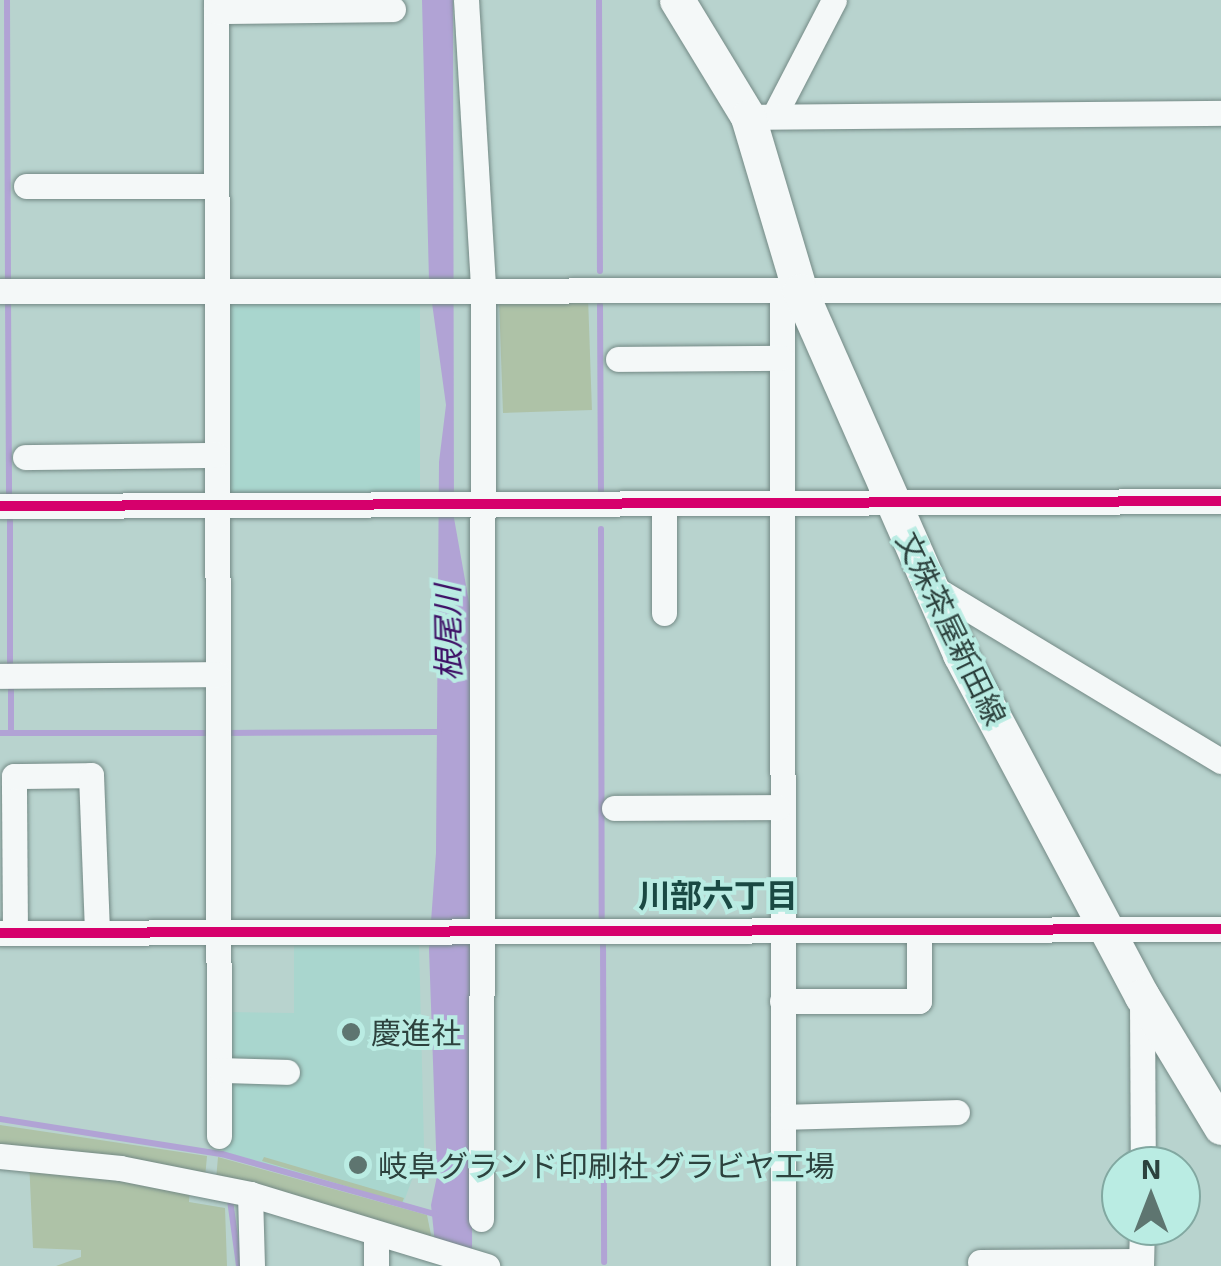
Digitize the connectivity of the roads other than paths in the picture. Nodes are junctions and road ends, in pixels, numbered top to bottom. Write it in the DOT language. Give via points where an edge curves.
graph roads {
  1 [pos="466,0"];
  2 [pos="678,0"];
  3 [pos="834,0"];
  4 [pos="216,5"];
  5 [pos="393,9"];
  6 [pos="1221,113"];
  7 [pos="762,115"];
  8 [pos="26,186"];
  9 [pos="215,186"];
  10 [pos="472,289"];
  11 [pos="1221,290"];
  12 [pos="0,291"];
  13 [pos="791,291"];
  14 [pos="215,292"];
  15 [pos="782,358"];
  16 [pos="618,359"];
  17 [pos="216,455"];
  18 [pos="25,457"];
  19 [pos="780,502"];
  20 [pos="1221,502"];
  21 [pos="892,504"];
  22 [pos="216,505"];
  23 [pos="0,506"];
  24 [pos="664,506"];
  25 [pos="471,508"];
  26 [pos="929,584"];
  27 [pos="664,613"];
  28 [pos="217,674"];
  29 [pos="0,676"];
  30 [pos="1221,762"];
  31 [pos="778,807"];
  32 [pos="614,808"];
  33 [pos="1221,929"];
  34 [pos="1109,931"];
  35 [pos="8,933"];
  36 [pos="97,933"];
  37 [pos="480,933"];
  38 [pos="782,933"];
  39 [pos="919,933"];
  40 [pos="219,934"];
  41 [pos="1142,996"];
  42 [pos="782,1001"];
  43 [pos="222,1070"];
  44 [pos="288,1072"];
  45 [pos="957,1112"];
  46 [pos="782,1117"];
  47 [pos="1221,1127"];
  48 [pos="220,1136"];
  49 [pos="1143,1146"];
  50 [pos="0,1156"];
  51 [pos="250,1194"];
  52 [pos="481,1219"];
  53 [pos="376,1235"];
  54 [pos="980,1262"];
  55 [pos="1141,1264"];
  56 [pos="480,1265"];
  57 [pos="252,1266"];
  58 [pos="376,1266"];
  59 [pos="783,1266"];
  1 -- 10 [label="street"];
  2 -- 7 [label="main road, 文殊茶屋新田線"];
  3 -- 7 [label="street"];
  4 -- 5 [label="street"];
  4 -- 9 [label="street"];
  6 -- 7 [label="street"];
  7 -- 13 [label="main road, 文殊茶屋新田線"];
  8 -- 9 [label="street"];
  9 -- 14 [label="street"];
  10 -- 13 [label="street"];
  10 -- 14 [label="street"];
  10 -- 25 [label="street"];
  11 -- 13 [label="street"];
  12 -- 14 [label="street"];
  13 -- 15 [label="street"];
  13 -- 21 [label="main road, 文殊茶屋新田線"];
  14 -- 17 [label="street"];
  15 -- 16 [label="street"];
  15 -- 19 [label="street"];
  17 -- 18 [label="street"];
  17 -- 22 [label="street"];
  19 -- 21 [label="street"];
  19 -- 24 [label="street"];
  19 -- 31 [label="street"];
  20 -- 21 [label="street"];
  21 -- 26 [label="main road, 文殊茶屋新田線"];
  22 -- 23 [label="street"];
  22 -- 25 [label="street"];
  22 -- 28 [label="street"];
  24 -- 25 [label="street"];
  24 -- 27 [label="street"];
  25 -- 37 [label="street"];
  26 -- 30 [label="street"];
  26 -- 34 [label="main road, 文殊茶屋新田線"];
  28 -- 29 [label="street"];
  28 -- 40 [label="street"];
  31 -- 32 [label="street"];
  31 -- 38 [label="street"];
  33 -- 34 [label="street"];
  34 -- 39 [label="street"];
  34 -- 41 [label="main road, 文殊茶屋新田線"];
  35 -- 36 [label="street"];
  35 -- 36 [label="street" via="14,776 91,775"];
  36 -- 40 [label="street"];
  37 -- 38 [label="street"];
  37 -- 40 [label="street"];
  37 -- 52 [label="street"];
  38 -- 39 [label="street"];
  38 -- 42 [label="street"];
  39 -- 42 [label="street" via="919,1001"];
  40 -- 43 [label="street"];
  41 -- 47 [label="main road, 文殊茶屋新田線"];
  41 -- 49 [label="street"];
  42 -- 46 [label="street"];
  43 -- 44 [label="street"];
  43 -- 48 [label="street"];
  45 -- 46 [label="street"];
  46 -- 59 [label="street"];
  50 -- 51 [label="street" via="120,1168"];
  51 -- 53 [label="street"];
  51 -- 57 [label="street"];
  53 -- 56 [label="street"];
  53 -- 58 [label="street"];
  54 -- 55 [label="street"];
}
